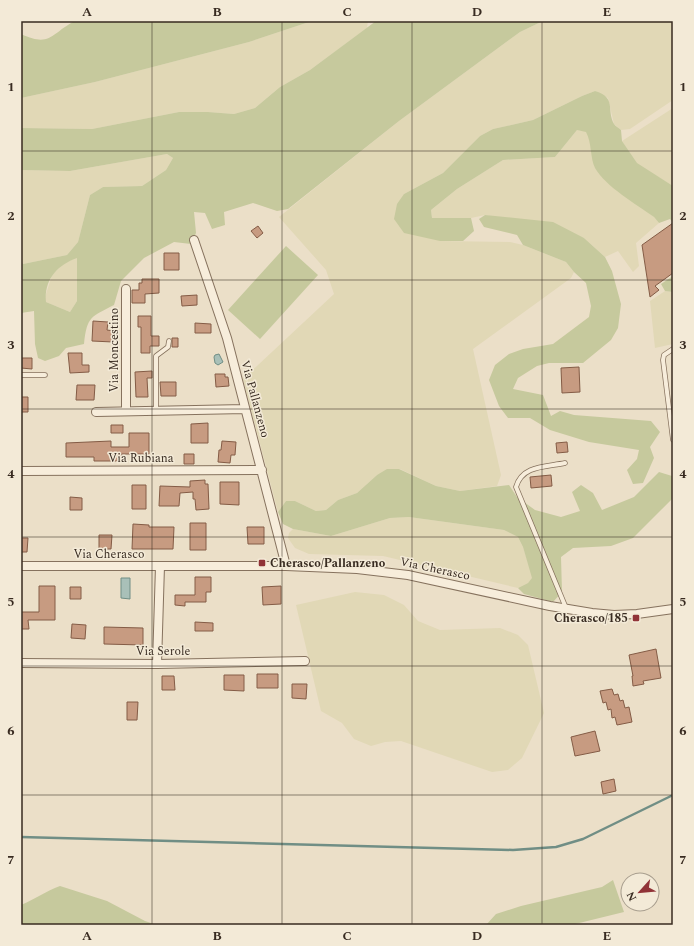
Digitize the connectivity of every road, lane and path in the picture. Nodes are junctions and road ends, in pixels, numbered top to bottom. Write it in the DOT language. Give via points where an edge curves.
graph roads {
  1 [pos="194,240"];
  2 [pos="126,289"];
  3 [pos="169,341"];
  4 [pos="673,349"];
  5 [pos="21,374"];
  6 [pos="45,375"];
  7 [pos="245,409"];
  8 [pos="126,411"];
  9 [pos="156,411"];
  10 [pos="96,412"];
  11 [pos="673,440"];
  12 [pos="565,463"];
  13 [pos="262,470"];
  14 [pos="21,471"];
  15 [pos="21,566"];
  16 [pos="160,566"];
  17 [pos="286,566"];
  18 [pos="566,609"];
  19 [pos="673,609"];
  20 [pos="305,661"];
  21 [pos="21,663"];
  22 [pos="157,664"];
  1 -- 7 [label="street, Via Pallanzeno" via="223,325"];
  2 -- 8 [label="street, Via Moncestino"];
  3 -- 9 [label="lane" via="168,347 156,356"];
  4 -- 11 [label="lane" via="664,355 663,360"];
  5 -- 6 [label="lane"];
  7 -- 9 [label="street"];
  7 -- 13 [label="street, Via Pallanzeno"];
  8 -- 9 [label="street"];
  8 -- 10 [label="street"];
  12 -- 18 [label="lane" via="529,470 518,480 516,487"];
  13 -- 14 [label="street, Via Rubiana"];
  13 -- 17 [label="street, Via Pallanzeno"];
  15 -- 16 [label="street, Via Cherasco"];
  16 -- 17 [label="street, Via Cherasco"];
  16 -- 22 [label="street"];
  17 -- 18 [label="street, Via Cherasco" via="383,571"];
  18 -- 19 [label="street, Via Cherasco" via="614,615"];
  20 -- 22 [label="street, Via Serole"];
  21 -- 22 [label="street, Via Serole"];
}
